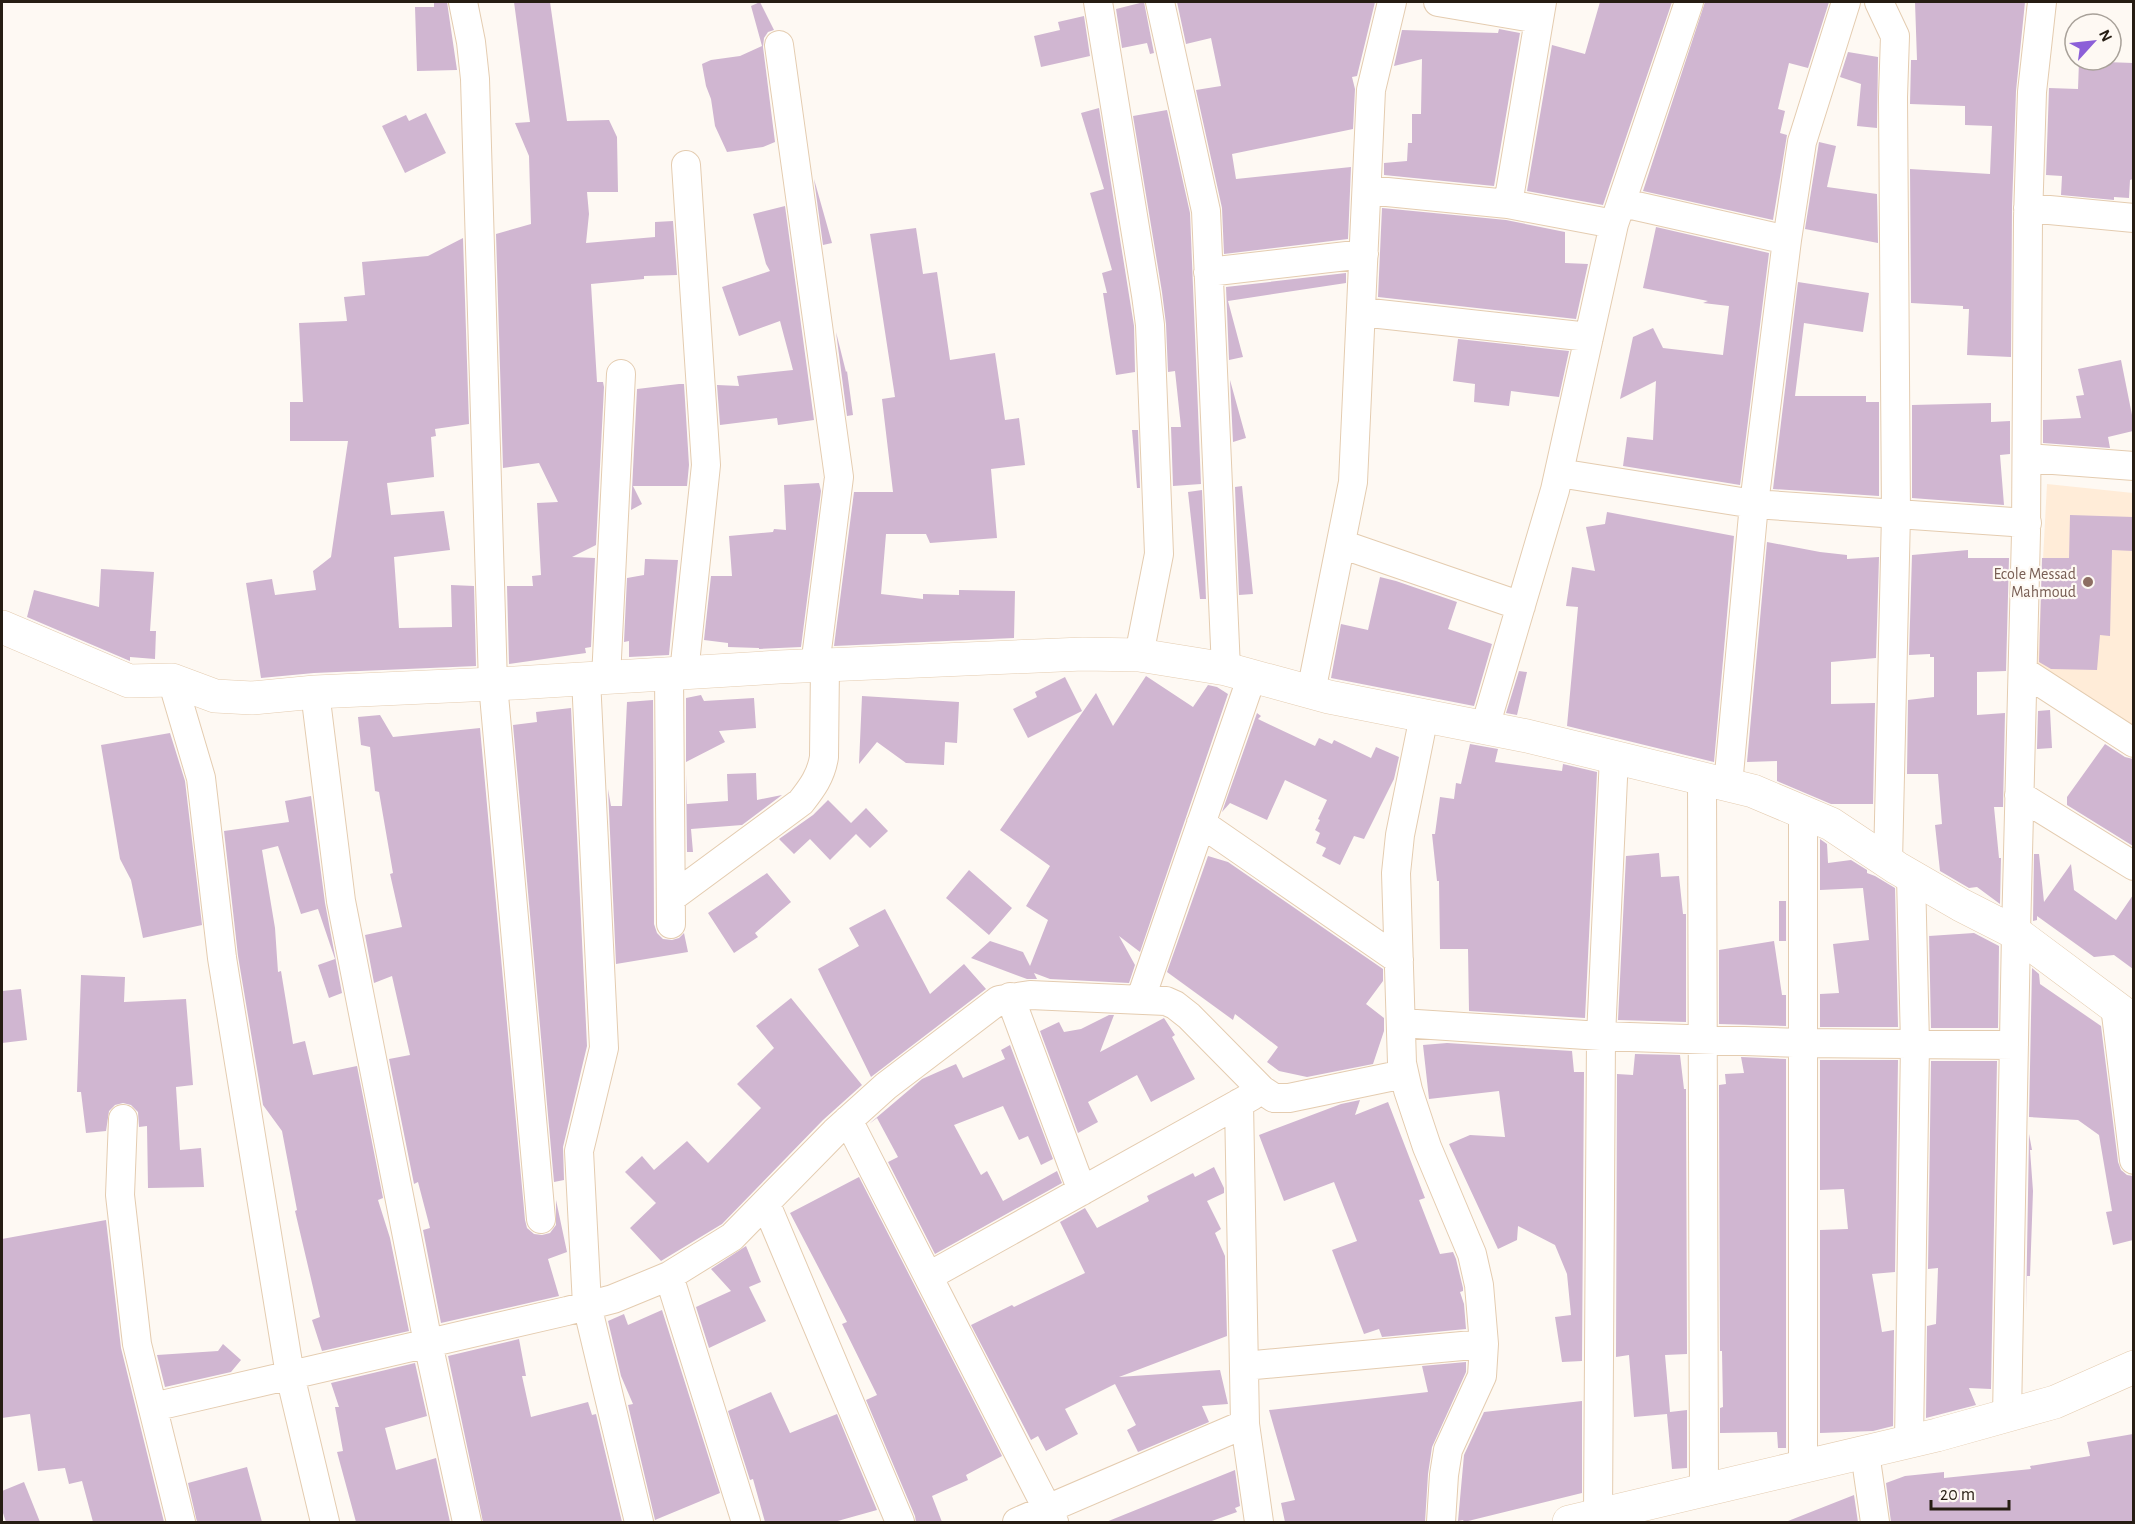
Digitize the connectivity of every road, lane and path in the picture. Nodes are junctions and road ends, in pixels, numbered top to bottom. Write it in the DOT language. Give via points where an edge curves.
graph roads {
  1 [pos="463,2"];
  2 [pos="1098,2"];
  3 [pos="1160,2"];
  4 [pos="1392,2"];
  5 [pos="1437,2"];
  6 [pos="1689,2"];
  7 [pos="1846,2"];
  8 [pos="1879,2"];
  9 [pos="2042,2"];
  10 [pos="1540,10"];
  11 [pos="779,45"];
  12 [pos="686,165"];
  13 [pos="1367,190"];
  14 [pos="1508,204"];
  15 [pos="2028,208"];
  16 [pos="1618,213"];
  17 [pos="2133,218"];
  18 [pos="1787,240"];
  19 [pos="1364,254"];
  20 [pos="1208,272"];
  21 [pos="1361,312"];
  22 [pos="1589,337"];
  23 [pos="621,374"];
  24 [pos="2027,458"];
  25 [pos="2133,466"];
  26 [pos="1559,472"];
  27 [pos="1754,504"];
  28 [pos="1896,514"];
  29 [pos="2026,523"];
  30 [pos="1341,544"];
  31 [pos="1521,606"];
  32 [pos="2,627"];
  33 [pos="1139,655"];
  34 [pos="820,665"];
  35 [pos="2023,670"];
  36 [pos="1239,672"];
  37 [pos="676,673"];
  38 [pos="596,678"];
  39 [pos="172,680"];
  40 [pos="493,684"];
  41 [pos="315,692"];
  42 [pos="1311,692"];
  43 [pos="1424,716"];
  44 [pos="1485,727"];
  45 [pos="2133,743"];
  46 [pos="1614,757"];
  47 [pos="1715,782"];
  48 [pos="2019,795"];
  49 [pos="1803,813"];
  50 [pos="1201,823"];
  51 [pos="2133,866"];
  52 [pos="1900,869"];
  53 [pos="2016,933"];
  54 [pos="1399,960"];
  55 [pos="1010,997"];
  56 [pos="1140,998"];
  57 [pos="2124,1014"];
  58 [pos="1401,1023"];
  59 [pos="1601,1036"];
  60 [pos="1702,1040"];
  61 [pos="1802,1043"];
  62 [pos="1915,1044"];
  63 [pos="2014,1045"];
  64 [pos="1404,1074"];
  65 [pos="1250,1097"];
  66 [pos="123,1119"];
  67 [pos="848,1120"];
  68 [pos="2133,1160"];
  69 [pos="1082,1191"];
  70 [pos="766,1204"];
  71 [pos="541,1219"];
  72 [pos="669,1276"];
  73 [pos="929,1276"];
  74 [pos="587,1305"];
  75 [pos="428,1343"];
  76 [pos="1484,1344"];
  77 [pos="1244,1366"];
  78 [pos="2133,1367"];
  79 [pos="290,1375"];
  80 [pos="153,1407"];
  81 [pos="2007,1416"];
  82 [pos="1245,1424"];
  83 [pos="1909,1442"];
  84 [pos="1865,1453"];
  85 [pos="1803,1467"];
  86 [pos="1704,1491"];
  87 [pos="1051,1516"];
  88 [pos="1584,1519"];
  89 [pos="181,1522"];
  90 [pos="325,1522"];
  91 [pos="467,1522"];
  92 [pos="639,1522"];
  93 [pos="746,1522"];
  94 [pos="900,1522"];
  95 [pos="1017,1522"];
  96 [pos="1259,1522"];
  97 [pos="1441,1522"];
  98 [pos="1875,1522"];
  1 -- 40 [label="street" via="475,79"];
  2 -- 33 [label="street" via="1149,325 1159,554"];
  3 -- 20 [label="street" via="1206,211"];
  4 -- 13 [label="street" via="1371,90"];
  5 -- 10 [label="street"];
  6 -- 16 [label="street"];
  7 -- 18 [label="street" via="1802,142"];
  8 -- 28 [label="street" via="1895,36"];
  9 -- 15 [label="street" via="2032,92"];
  10 -- 14 [label="street"];
  11 -- 34 [label="street" via="840,477"];
  12 -- 37 [label="street" via="706,465"];
  13 -- 14 [label="street"];
  13 -- 19 [label="street"];
  14 -- 16 [label="street"];
  15 -- 17 [label="street"];
  15 -- 24 [label="street"];
  16 -- 18 [label="street"];
  16 -- 22 [label="street"];
  18 -- 27 [label="street"];
  19 -- 20 [label="street"];
  19 -- 21 [label="street"];
  20 -- 36 [label="street"];
  21 -- 22 [label="street"];
  21 -- 30 [label="street" via="1353,482"];
  22 -- 26 [label="street"];
  23 -- 38 [label="street"];
  24 -- 25 [label="street"];
  24 -- 29 [label="street"];
  26 -- 27 [label="street"];
  26 -- 31 [label="street"];
  27 -- 28 [label="street"];
  27 -- 47 [label="street"];
  28 -- 29 [label="street"];
  28 -- 52 [label="street"];
  29 -- 35 [label="street"];
  30 -- 31 [label="street"];
  30 -- 42 [label="street"];
  31 -- 44 [label="street"];
  32 -- 39 [label="street" via="129,681"];
  33 -- 34 [label="street"];
  33 -- 36 [label="street"];
  34 -- 37 [label="street"];
  34 -- 37 [label="street" via="824,758 816,782 801,802 671,911"];
  35 -- 45 [label="street"];
  35 -- 48 [label="street"];
  36 -- 42 [label="street"];
  36 -- 50 [label="street"];
  37 -- 38 [label="street"];
  38 -- 40 [label="street"];
  38 -- 74 [label="street" via="604,1048 579,1150"];
  39 -- 41 [label="street" via="215,696 252,698"];
  39 -- 79 [label="street" via="201,778 222,958"];
  40 -- 41 [label="street"];
  40 -- 71 [label="street"];
  41 -- 75 [label="street" via="341,901"];
  42 -- 43 [label="street"];
  43 -- 44 [label="street"];
  43 -- 54 [label="street" via="1396,873"];
  44 -- 46 [label="street"];
  46 -- 47 [label="street"];
  46 -- 59 [label="street"];
  47 -- 49 [label="street" via="1754,791"];
  47 -- 60 [label="street"];
  48 -- 51 [label="street"];
  48 -- 53 [label="street"];
  49 -- 52 [label="street" via="1831,824"];
  49 -- 61 [label="street"];
  50 -- 54 [label="street"];
  50 -- 56 [label="street"];
  52 -- 53 [label="street"];
  52 -- 62 [label="street"];
  53 -- 57 [label="street"];
  53 -- 63 [label="street"];
  54 -- 58 [label="street"];
  55 -- 56 [label="street"];
  55 -- 67 [label="street" via="999,1000 914,1063"];
  55 -- 69 [label="street"];
  56 -- 65 [label="street" via="1166,1000 1189,1016"];
  57 -- 68 [label="street"];
  58 -- 59 [label="street"];
  58 -- 64 [label="street"];
  59 -- 60 [label="street"];
  59 -- 88 [label="street"];
  60 -- 61 [label="street"];
  60 -- 86 [label="street"];
  61 -- 62 [label="street"];
  61 -- 85 [label="street"];
  62 -- 63 [label="street"];
  62 -- 83 [label="street"];
  63 -- 81 [label="street"];
  64 -- 65 [label="street" via="1289,1098"];
  64 -- 76 [label="street" via="1426,1147 1472,1254"];
  65 -- 69 [label="street"];
  65 -- 77 [label="street"];
  66 -- 80 [label="street" via="120,1195 137,1344"];
  67 -- 70 [label="street"];
  67 -- 73 [label="street"];
  69 -- 73 [label="street"];
  70 -- 72 [label="street" via="732,1237"];
  70 -- 94 [label="street"];
  72 -- 74 [label="street" via="613,1299"];
  72 -- 93 [label="street"];
  73 -- 87 [label="street"];
  74 -- 75 [label="street"];
  74 -- 92 [label="street"];
  75 -- 79 [label="street"];
  75 -- 91 [label="street"];
  76 -- 77 [label="street"];
  76 -- 97 [label="street" via="1482,1376 1448,1450"];
  77 -- 82 [label="street"];
  78 -- 81 [label="street" via="2055,1402"];
  79 -- 80 [label="street"];
  79 -- 90 [label="street"];
  80 -- 89 [label="street"];
  81 -- 83 [label="street"];
  82 -- 87 [label="street"];
  82 -- 96 [label="street"];
  83 -- 84 [label="street"];
  84 -- 85 [label="street"];
  84 -- 98 [label="street"];
  85 -- 86 [label="street"];
  86 -- 88 [label="street"];
  87 -- 95 [label="street"];
}
